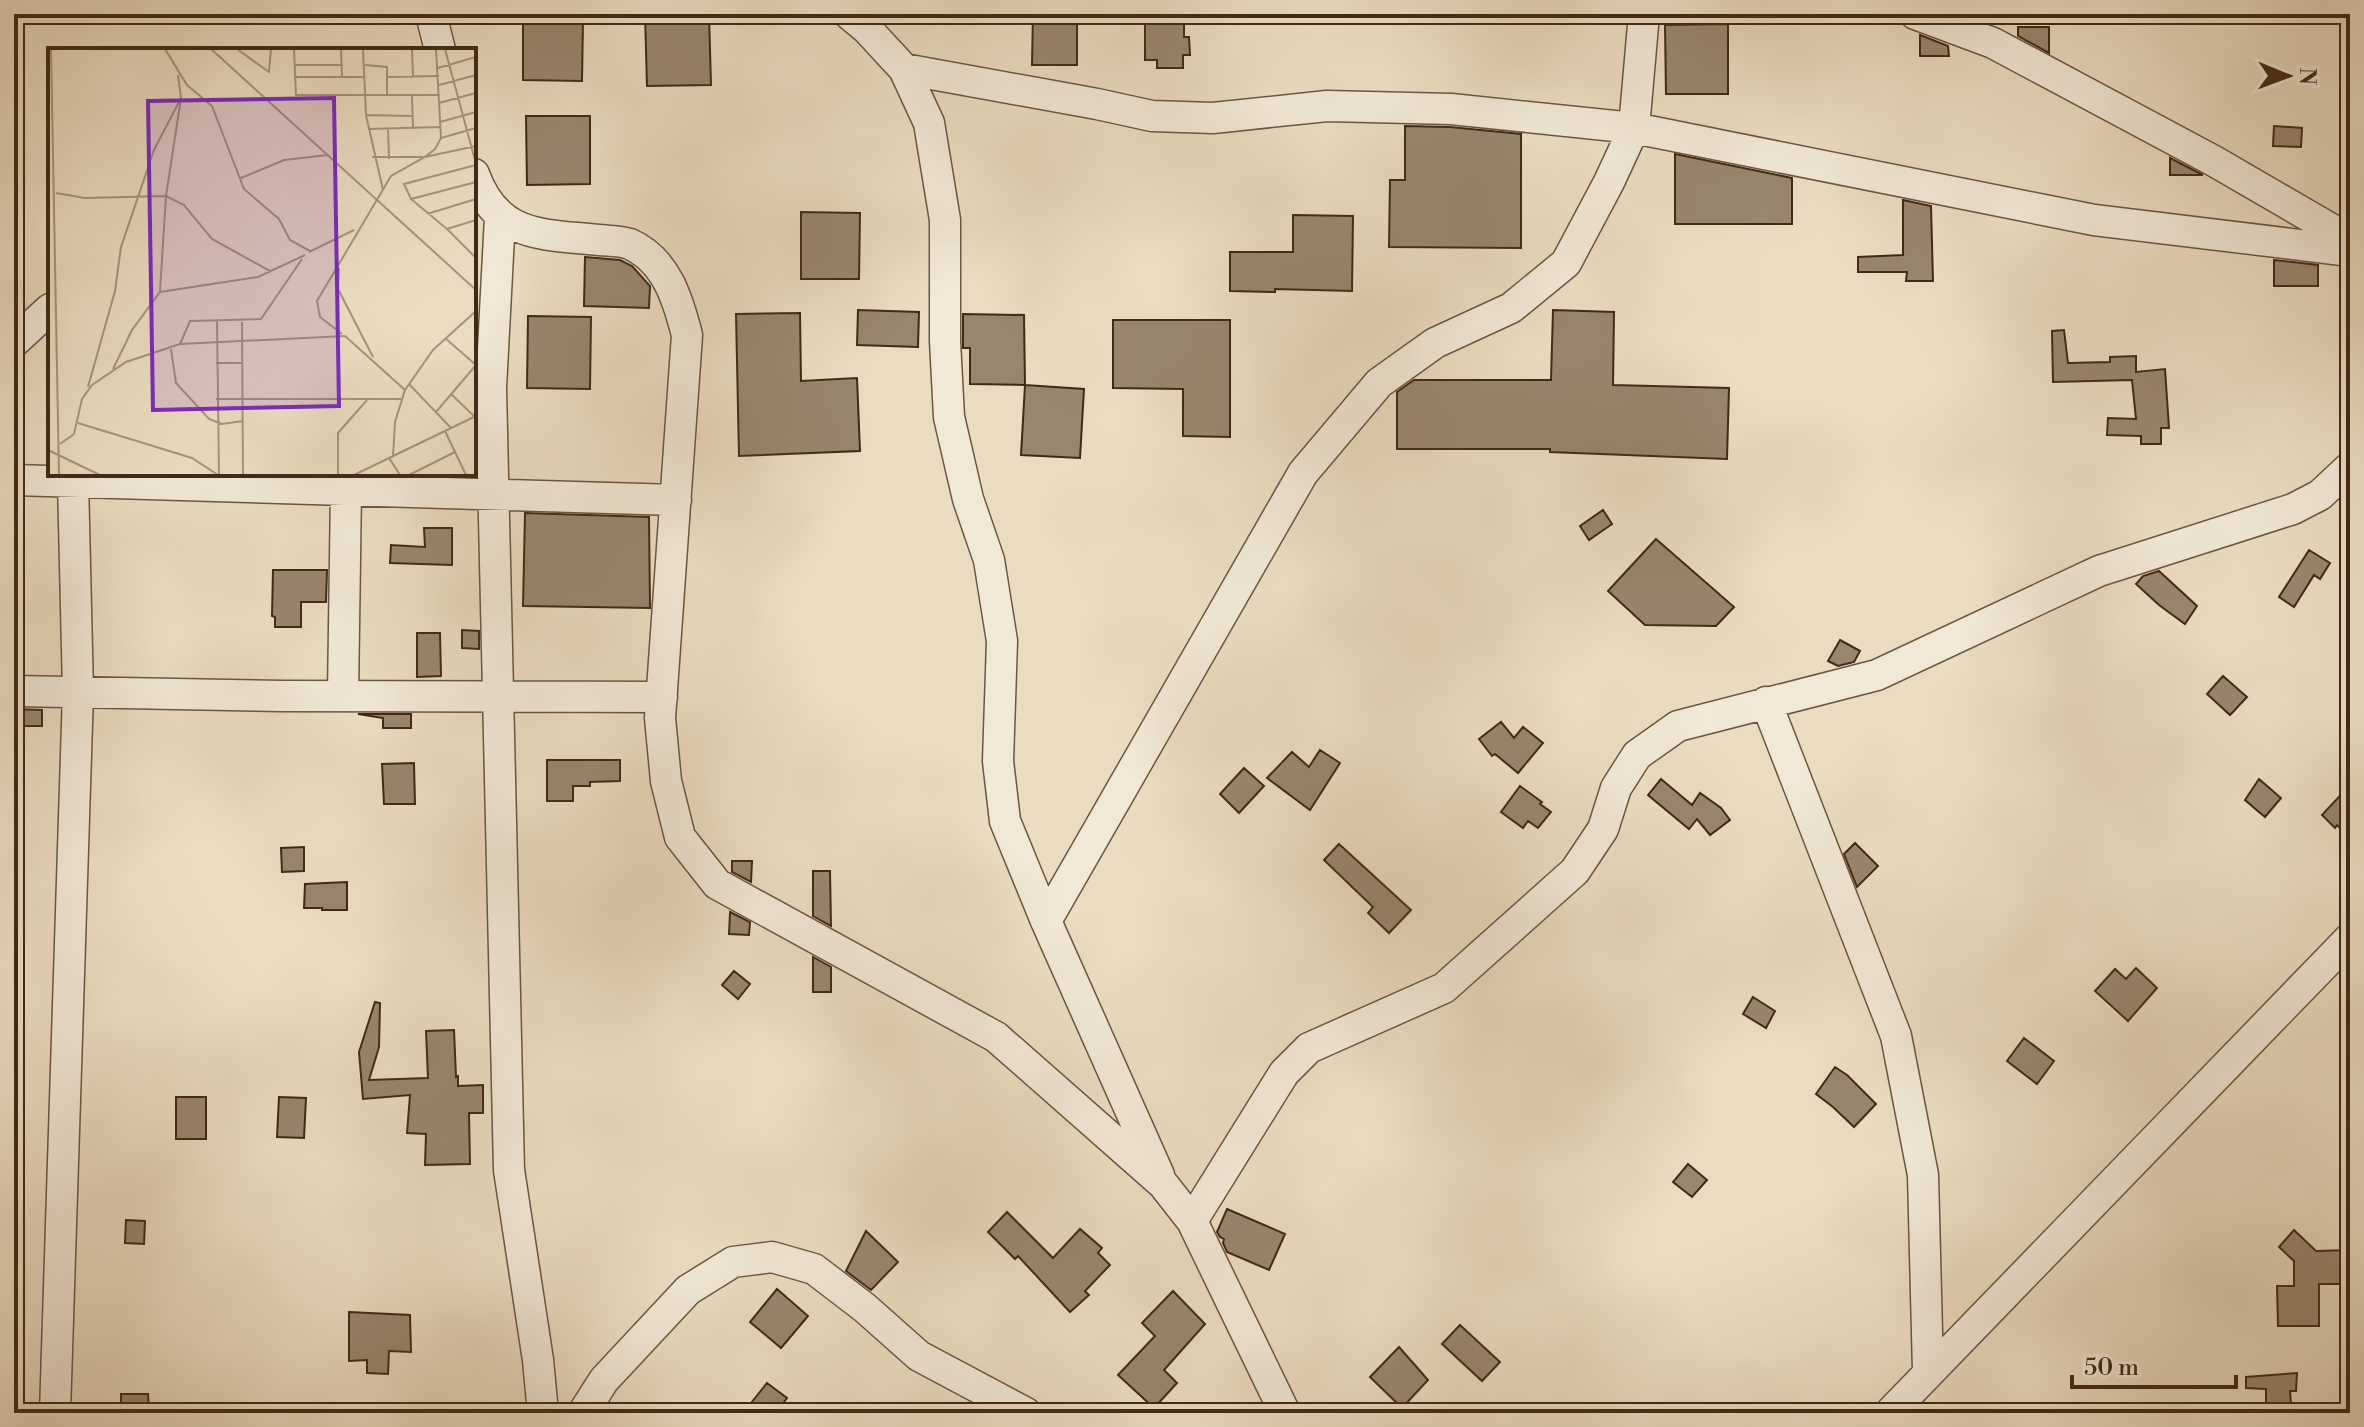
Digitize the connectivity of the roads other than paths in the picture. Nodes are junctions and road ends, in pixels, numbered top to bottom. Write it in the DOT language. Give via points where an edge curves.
graph roads {
  1 [pos="431,14"];
  2 [pos="849,14"];
  3 [pos="1644,14"];
  4 [pos="1915,14"];
  5 [pos="440,48"];
  6 [pos="904,69"];
  7 [pos="1634,128"];
  8 [pos="476,180"];
  9 [pos="500,217"];
  10 [pos="2350,240"];
  11 [pos="2350,251"];
  12 [pos="48,311"];
  13 [pos="14,342"];
  14 [pos="2350,467"];
  15 [pos="14,480"];
  16 [pos="73,481"];
  17 [pos="346,489"];
  18 [pos="494,493"];
  19 [pos="676,500"];
  20 [pos="14,691"];
  21 [pos="78,692"];
  22 [pos="343,696"];
  23 [pos="499,697"];
  24 [pos="662,697"];
  25 [pos="1766,702"];
  26 [pos="1046,921"];
  27 [pos="2350,938"];
  28 [pos="1163,1184"];
  29 [pos="1192,1221"];
  30 [pos="1928,1372"];
  31 [pos="55,1413"];
  32 [pos="543,1413"];
  33 [pos="583,1413"];
  34 [pos="1026,1413"];
  35 [pos="1285,1413"];
  36 [pos="1890,1413"];
  1 -- 5 [label="street"];
  2 -- 6 [label="street"];
  3 -- 7 [label="street"];
  4 -- 10 [label="street" via="1993,43"];
  6 -- 7 [label="street" via="1152,116 1213,118 1327,106 1436,108"];
  6 -- 26 [label="street" via="929,123 945,220 949,417 989,560 1002,641 998,761 1005,821"];
  7 -- 11 [label="street" via="2094,220"];
  7 -- 26 [label="street" via="1566,263 1511,308 1435,343 1379,383 1303,473"];
  8 -- 9 [label="street"];
  9 -- 18 [label="street" via="491,388"];
  9 -- 19 [label="street" via="533,233 629,244 656,263 677,296 687,335"];
  12 -- 13 [label="street"];
  14 -- 25 [label="street" via="2320,495 2293,509 2099,571 1877,675"];
  15 -- 16 [label="street"];
  16 -- 17 [label="street"];
  16 -- 21 [label="street"];
  17 -- 18 [label="street"];
  17 -- 22 [label="street"];
  18 -- 19 [label="street"];
  18 -- 23 [label="street"];
  19 -- 24 [label="street"];
  20 -- 21 [label="street"];
  21 -- 22 [label="street"];
  21 -- 31 [label="street"];
  22 -- 23 [label="street"];
  23 -- 24 [label="street"];
  23 -- 32 [label="street" via="509,1170"];
  24 -- 28 [label="street" via="666,781 680,837 717,884 996,1037"];
  25 -- 29 [label="street" via="1678,726 1637,755 1616,788 1603,829 1575,871 1444,988 1309,1048 1284,1073"];
  25 -- 30 [label="street" via="1896,1036 1923,1175"];
  26 -- 28 [label="street"];
  27 -- 30 [label="street"];
  28 -- 29 [label="street"];
  29 -- 35 [label="street"];
  30 -- 36 [label="street"];
  33 -- 34 [label="street" via="604,1380 688,1290 733,1262 772,1257 814,1269 919,1356"];
}
